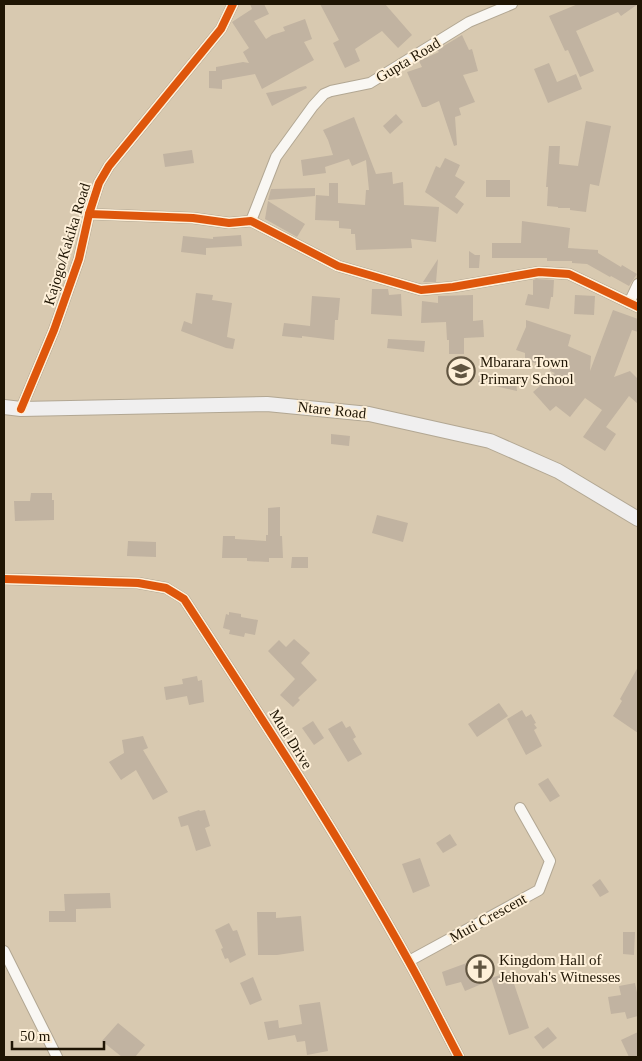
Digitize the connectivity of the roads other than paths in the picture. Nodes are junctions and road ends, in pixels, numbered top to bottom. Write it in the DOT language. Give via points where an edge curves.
graph roads {
  1 [pos="233,4"];
  2 [pos="512,4"];
  3 [pos="89,214"];
  4 [pos="251,220"];
  5 [pos="638,284"];
  6 [pos="634,305"];
  7 [pos="4,407"];
  8 [pos="21,409"];
  9 [pos="638,519"];
  10 [pos="4,579"];
  11 [pos="520,808"];
  12 [pos="4,951"];
  13 [pos="409,961"];
  14 [pos="57,1057"];
  15 [pos="459,1057"];
  1 -- 3 [label="street, Kajogo/Kakika Road" via="221,29 109,166 99,183"];
  2 -- 4 [label="street, Gupta Road" via="469,22 370,83 324,94 276,157"];
  3 -- 4 [label="street" via="193,218 229,223"];
  3 -- 8 [label="street, Kajogo/Kakika Road" via="79,260"];
  4 -- 6 [label="street" via="338,266 420,290 539,272 569,274"];
  5 -- 6 [label="street"];
  7 -- 8 [label="main road, Ntare Road"];
  8 -- 9 [label="main road, Ntare Road" via="266,404 369,414 490,441 558,471"];
  10 -- 13 [label="street, Muti Drive" via="138,583 166,588 184,599 264,721"];
  11 -- 13 [label="street, Muti Crescent" via="550,861 539,890"];
  12 -- 14 [label="street"];
  13 -- 15 [label="street, Muti Drive"];
}
